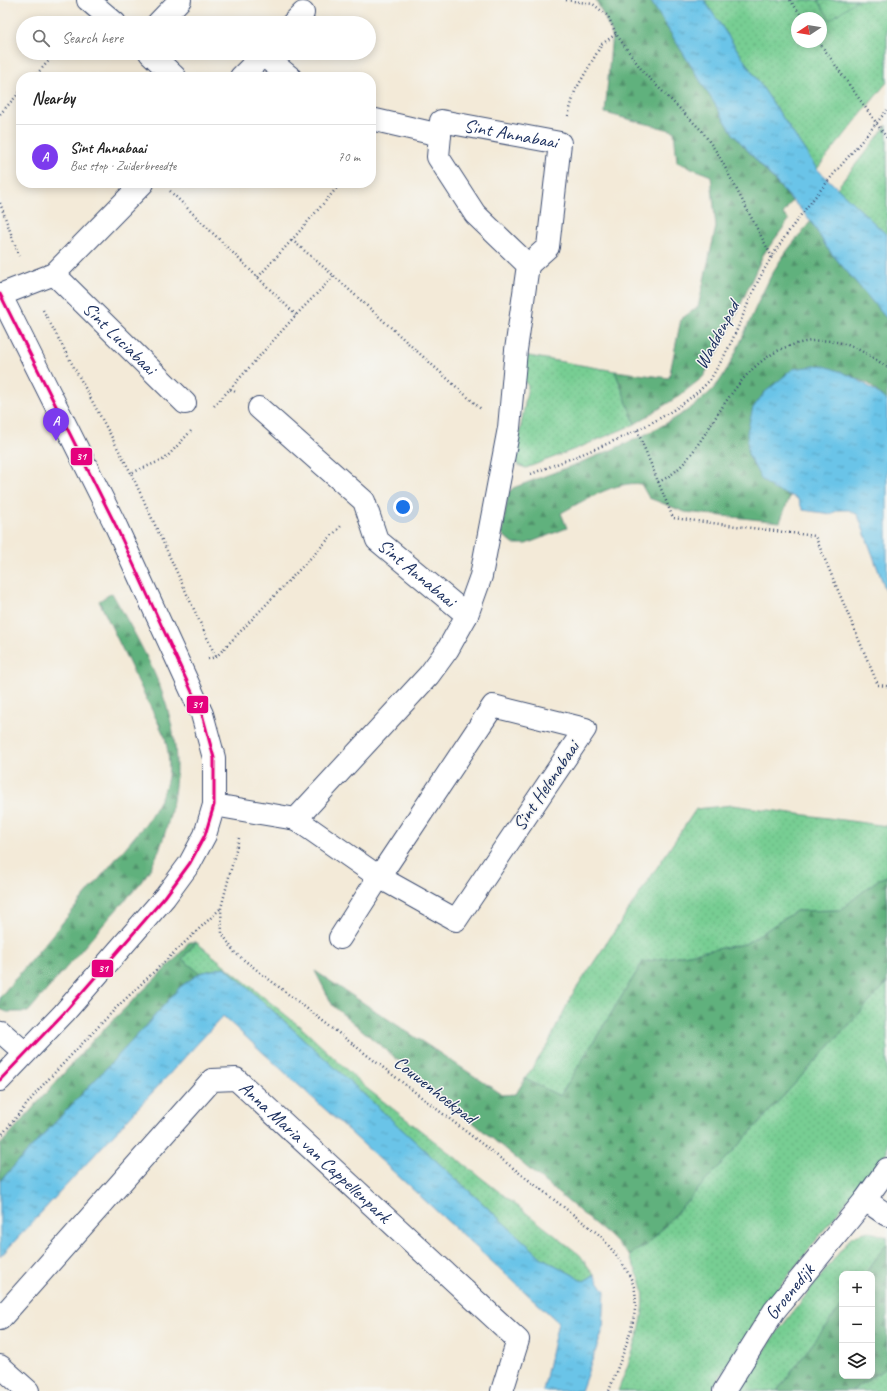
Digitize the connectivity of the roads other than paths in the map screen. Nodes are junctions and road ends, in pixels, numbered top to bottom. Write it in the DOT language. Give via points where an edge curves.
graph roads {
  1 [pos="88,0"];
  2 [pos="180,0"];
  3 [pos="107,16"];
  4 [pos="165,16"];
  5 [pos="157,60"];
  6 [pos="258,60"];
  7 [pos="271,60"];
  8 [pos="170,72"];
  9 [pos="246,72"];
  10 [pos="284,72"];
  11 [pos="376,120"];
  12 [pos="440,135"];
  13 [pos="138,188"];
  14 [pos="528,265"];
  15 [pos="54,274"];
  16 [pos="0,294"];
  17 [pos="185,403"];
  18 [pos="259,408"];
  19 [pos="467,615"];
  20 [pos="214,805"];
  21 [pos="296,819"];
  22 [pos="380,876"];
  23 [pos="340,938"];
  24 [pos="0,1031"];
  25 [pos="24,1053"];
  26 [pos="0,1080"];
  27 [pos="887,1169"];
  28 [pos="864,1200"];
  29 [pos="887,1216"];
  30 [pos="0,1319"];
  31 [pos="0,1366"];
  32 [pos="28,1391"];
  33 [pos="502,1391"];
  34 [pos="724,1391"];
  1 -- 3 [label="street"];
  2 -- 4 [label="street"];
  5 -- 8 [label="street"];
  6 -- 9 [label="street"];
  7 -- 10 [label="street"];
  11 -- 12 [label="street, Sint Annabaai"];
  12 -- 14 [label="street, Sint Annabaai" via="438,157 475,214"];
  12 -- 14 [label="street, Sint Annabaai" via="441,121 560,143 548,247"];
  13 -- 15 [label="street"];
  14 -- 19 [label="street" via="516,350 509,428 481,576"];
  15 -- 16 [label="street"];
  15 -- 17 [label="street, Sint Luciabaai"];
  16 -- 20 [label="street" via="115,524 202,714 214,758"];
  18 -- 19 [label="street, Sint Annabaai" via="364,501 377,540"];
  19 -- 21 [label="street" via="448,649 429,675"];
  20 -- 21 [label="street, Sint Helenabaai"];
  20 -- 25 [label="street" via="205,835 190,863 165,897 64,1013"];
  21 -- 22 [label="street, Sint Helenabaai"];
  22 -- 22 [label="street, Sint Helenabaai" via="493,706 585,730 456,920"];
  22 -- 23 [label="street, Sint Helenabaai"];
  24 -- 25 [label="street"];
  25 -- 26 [label="street"];
  27 -- 28 [label="street, Groenedijk"];
  28 -- 29 [label="street"];
  28 -- 34 [label="street, Groenedijk" via="774,1311"];
  30 -- 33 [label="street, Anna Maria van Cappellenpark" via="212,1080 236,1079 518,1340"];
  31 -- 32 [label="street"];
}
